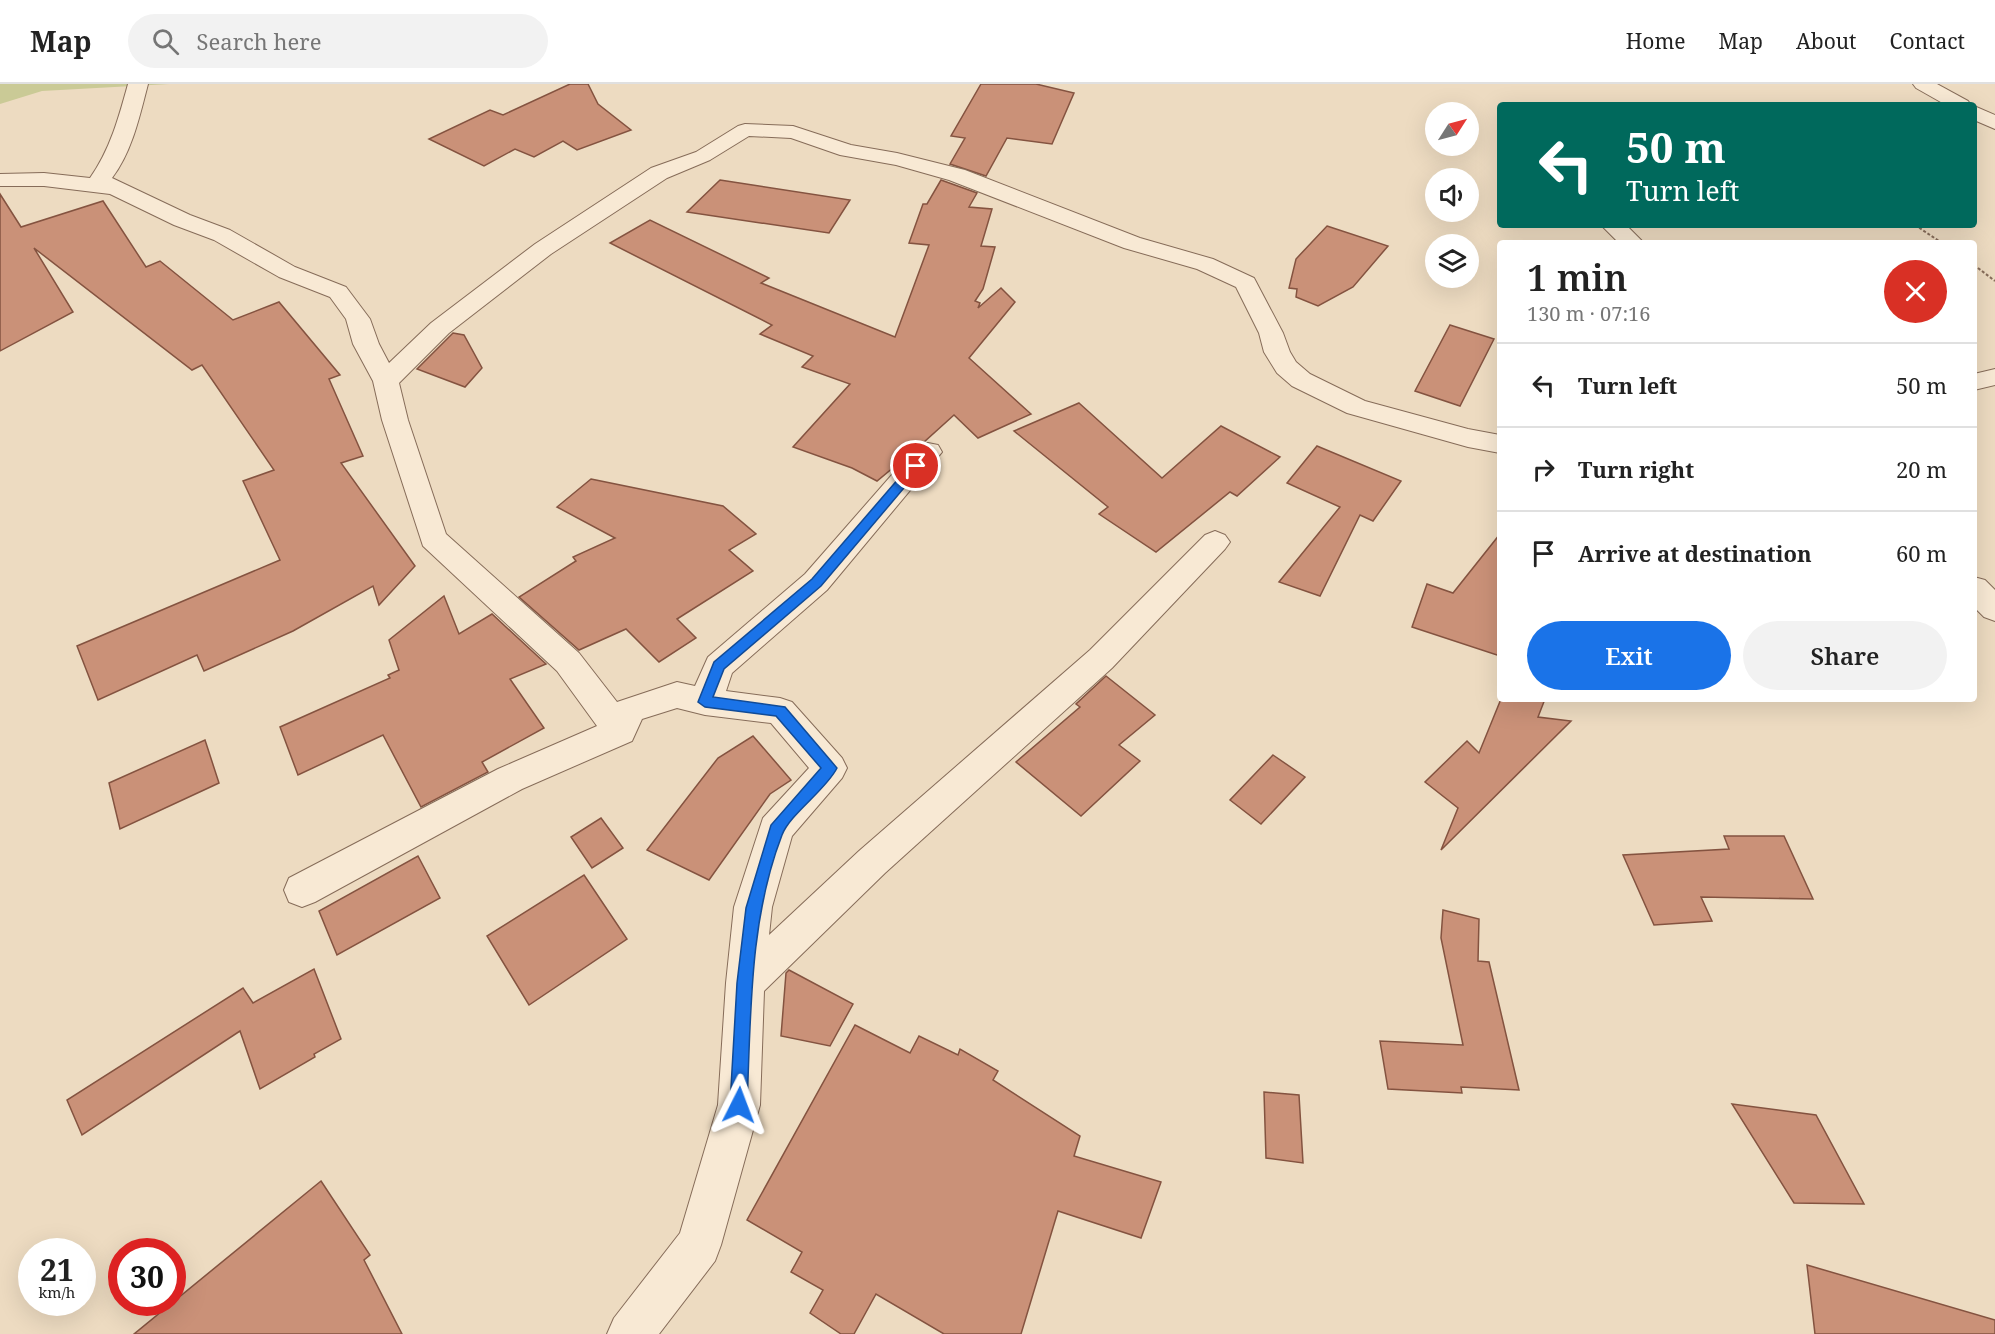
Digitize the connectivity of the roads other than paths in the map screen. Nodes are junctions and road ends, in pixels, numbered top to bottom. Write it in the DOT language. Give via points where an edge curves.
graph roads {
  1 [pos="138,84"];
  2 [pos="1923,84"];
  3 [pos="1956,102"];
  4 [pos="1977,114"];
  5 [pos="1995,123"];
  6 [pos="0,180"];
  7 [pos="117,188"];
  8 [pos="1616,228"];
  9 [pos="1630,240"];
  10 [pos="1995,377"];
  11 [pos="386,381"];
  12 [pos="1977,381"];
  13 [pos="1497,443"];
  14 [pos="928,452"];
  15 [pos="1215,542"];
  16 [pos="1977,591"];
  17 [pos="1995,609"];
  18 [pos="705,702"];
  19 [pos="620,731"];
  20 [pos="302,890"];
  21 [pos="745,983"];
  22 [pos="630,1334"];
  1 -- 7 [label="street" via="128,121 109,167 99,180"];
  2 -- 3 [label="street"];
  4 -- 5 [label="street"];
  6 -- 7 [label="street" via="56,180"];
  7 -- 11 [label="street" via="222,235 287,272 338,292 358,318 366,344"];
  8 -- 9 [label="street"];
  10 -- 12 [label="street"];
  11 -- 13 [label="street" via="440,328 543,249 659,173 703,156 745,130 793,132 847,151 957,175 1132,243 1205,264 1246,283 1277,352 1300,380 1356,407"];
  11 -- 19 [label="street" via="433,539 568,663"];
  14 -- 18 [label="street" via="816,582 719,666"];
  15 -- 21 [label="street" via="1101,659 872,862"];
  16 -- 17 [label="street"];
  18 -- 19 [label="street" via="677,695 630,710"];
  18 -- 21 [label="street" via="780,711 830,768 776,829 753,908"];
  19 -- 20 [label="street" via="510,779"];
  21 -- 22 [label="street" via="739,1105 699,1245"];
}
